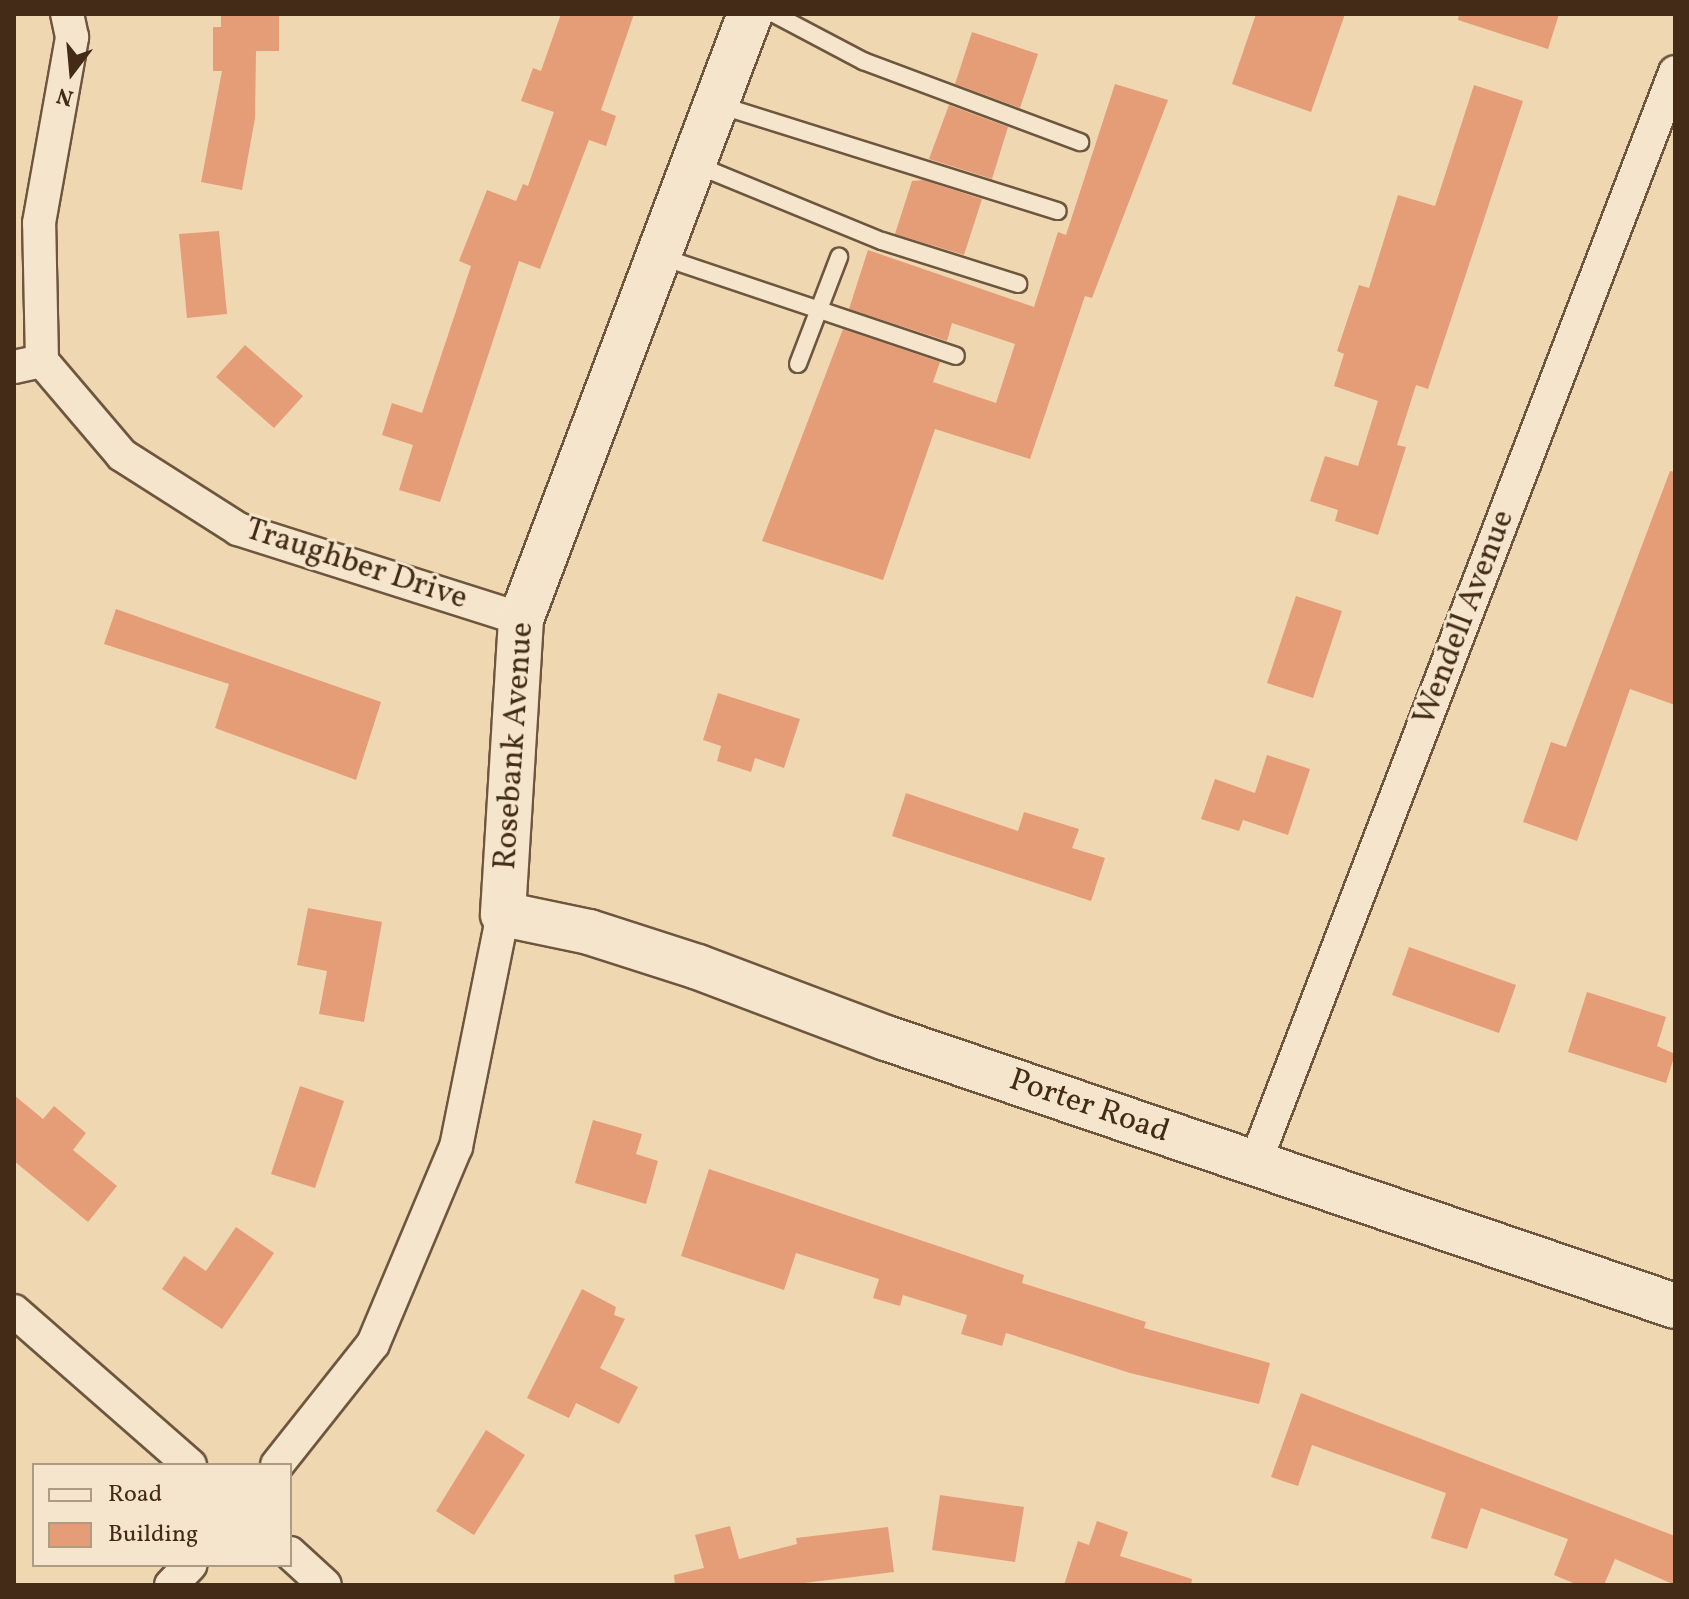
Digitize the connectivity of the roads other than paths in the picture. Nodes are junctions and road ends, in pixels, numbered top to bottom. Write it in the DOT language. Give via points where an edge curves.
graph roads {
  1 [pos="67,14"];
  2 [pos="750,14"];
  3 [pos="774,14"];
  4 [pos="1675,72"];
  5 [pos="716,104"];
  6 [pos="1080,142"];
  7 [pos="693,164"];
  8 [pos="1058,211"];
  9 [pos="658,255"];
  10 [pos="839,257"];
  11 [pos="1018,284"];
  12 [pos="819,310"];
  13 [pos="956,356"];
  14 [pos="28,364"];
  15 [pos="798,364"];
  16 [pos="521,619"];
  17 [pos="503,914"];
  18 [pos="1255,1163"];
  19 [pos="1675,1306"];
  20 [pos="14,1311"];
  21 [pos="188,1463"];
  22 [pos="279,1463"];
  23 [pos="292,1555"];
  24 [pos="188,1567"];
  25 [pos="171,1585"];
  26 [pos="325,1585"];
  1 -- 14 [label="street" via="72,37 39,223"];
  2 -- 5 [label="street, Rosebank Avenue"];
  3 -- 6 [label="lane" via="863,61"];
  4 -- 18 [label="street, Wendell Avenue"];
  5 -- 7 [label="street, Rosebank Avenue"];
  5 -- 8 [label="lane"];
  7 -- 9 [label="street, Rosebank Avenue"];
  7 -- 11 [label="lane" via="882,241"];
  9 -- 12 [label="lane"];
  9 -- 16 [label="street, Rosebank Avenue"];
  10 -- 12 [label="lane"];
  12 -- 13 [label="lane"];
  12 -- 15 [label="lane"];
  14 -- 16 [label="street, Traughber Drive" via="122,455 238,529"];
  16 -- 17 [label="street, Rosebank Avenue"];
  17 -- 18 [label="street, Porter Road" via="589,932 698,967"];
  17 -- 22 [label="street, Rosebank Avenue" via="456,1147 373,1344"];
  18 -- 19 [label="street, Porter Road"];
  20 -- 21 [label="street"];
  23 -- 26 [label="street"];
  24 -- 25 [label="street"];
}
